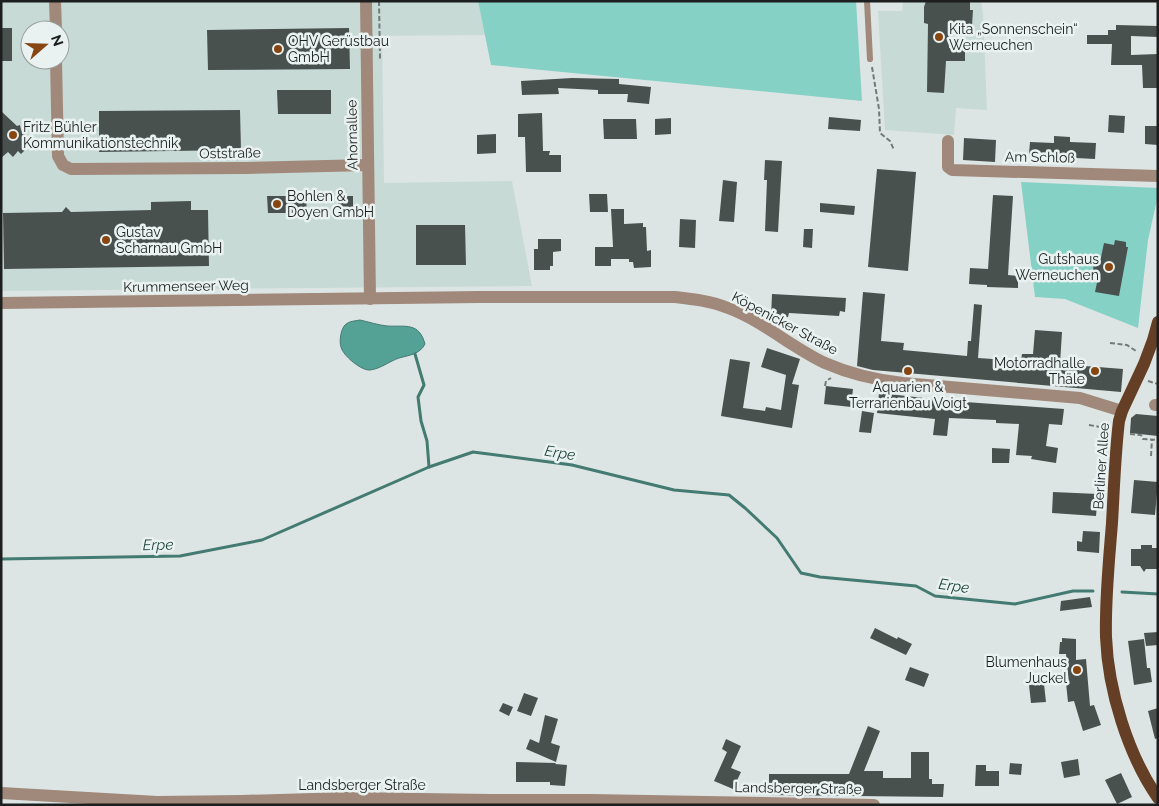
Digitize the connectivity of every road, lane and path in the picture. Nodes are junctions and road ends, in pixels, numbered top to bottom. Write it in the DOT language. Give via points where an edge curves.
graph roads {
  1 [pos="55,1"];
  2 [pos="366,1"];
  3 [pos="867,1"];
  4 [pos="56,20"];
  5 [pos="870,59"];
  6 [pos="56,70"];
  7 [pos="948,141"];
  8 [pos="894,150"];
  9 [pos="368,165"];
  10 [pos="1158,176"];
  11 [pos="370,299"];
  12 [pos="1,303"];
  13 [pos="1158,322"];
  14 [pos="1110,343"];
  15 [pos="1138,353"];
  16 [pos="831,378"];
  17 [pos="1145,380"];
  18 [pos="1158,384"];
  19 [pos="825,386"];
  20 [pos="1122,411"];
  21 [pos="1089,425"];
  22 [pos="1107,428"];
  23 [pos="1128,434"];
  24 [pos="1152,439"];
  25 [pos="1158,440"];
  26 [pos="1151,456"];
  27 [pos="1,793"];
  28 [pos="1158,798"];
  29 [pos="406,802"];
  30 [pos="491,802"];
  31 [pos="722,803"];
  32 [pos="874,805"];
  1 -- 4 [label="street"];
  2 -- 9 [label="street, Ahornallee"];
  3 -- 5 [label="lane"];
  5 -- 8 [label="path" via="880,132"];
  6 -- 9 [label="street, Oststraße" via="58,156 63,165 71,169"];
  7 -- 10 [label="street, Am Schloß" via="948,167 952,170"];
  9 -- 11 [label="street, Ahornallee"];
  11 -- 12 [label="street, Krummenseer Weg"];
  11 -- 20 [label="street, Köpenicker Straße" via="653,296 692,299 737,312 812,356 856,375 903,383 1080,398"];
  13 -- 20 [label="main road, Berliner Allee" via="1144,364"];
  14 -- 15 [label="path" via="1127,345"];
  16 -- 19 [label="path"];
  17 -- 18 [label="path"];
  20 -- 28 [label="main road, Berliner Allee" via="1107,590 1108,663 1116,704 1132,748"];
  21 -- 22 [label="path"];
  23 -- 24 [label="path"];
  24 -- 25 [label="path"];
  24 -- 26 [label="path"];
  27 -- 29 [label="street, Landsberger Straße" via="157,802 347,798"];
  29 -- 30 [label="street, Landsberger Straße"];
  30 -- 31 [label="street, Landsberger Straße"];
  31 -- 32 [label="street, Landsberger Straße"];
}
